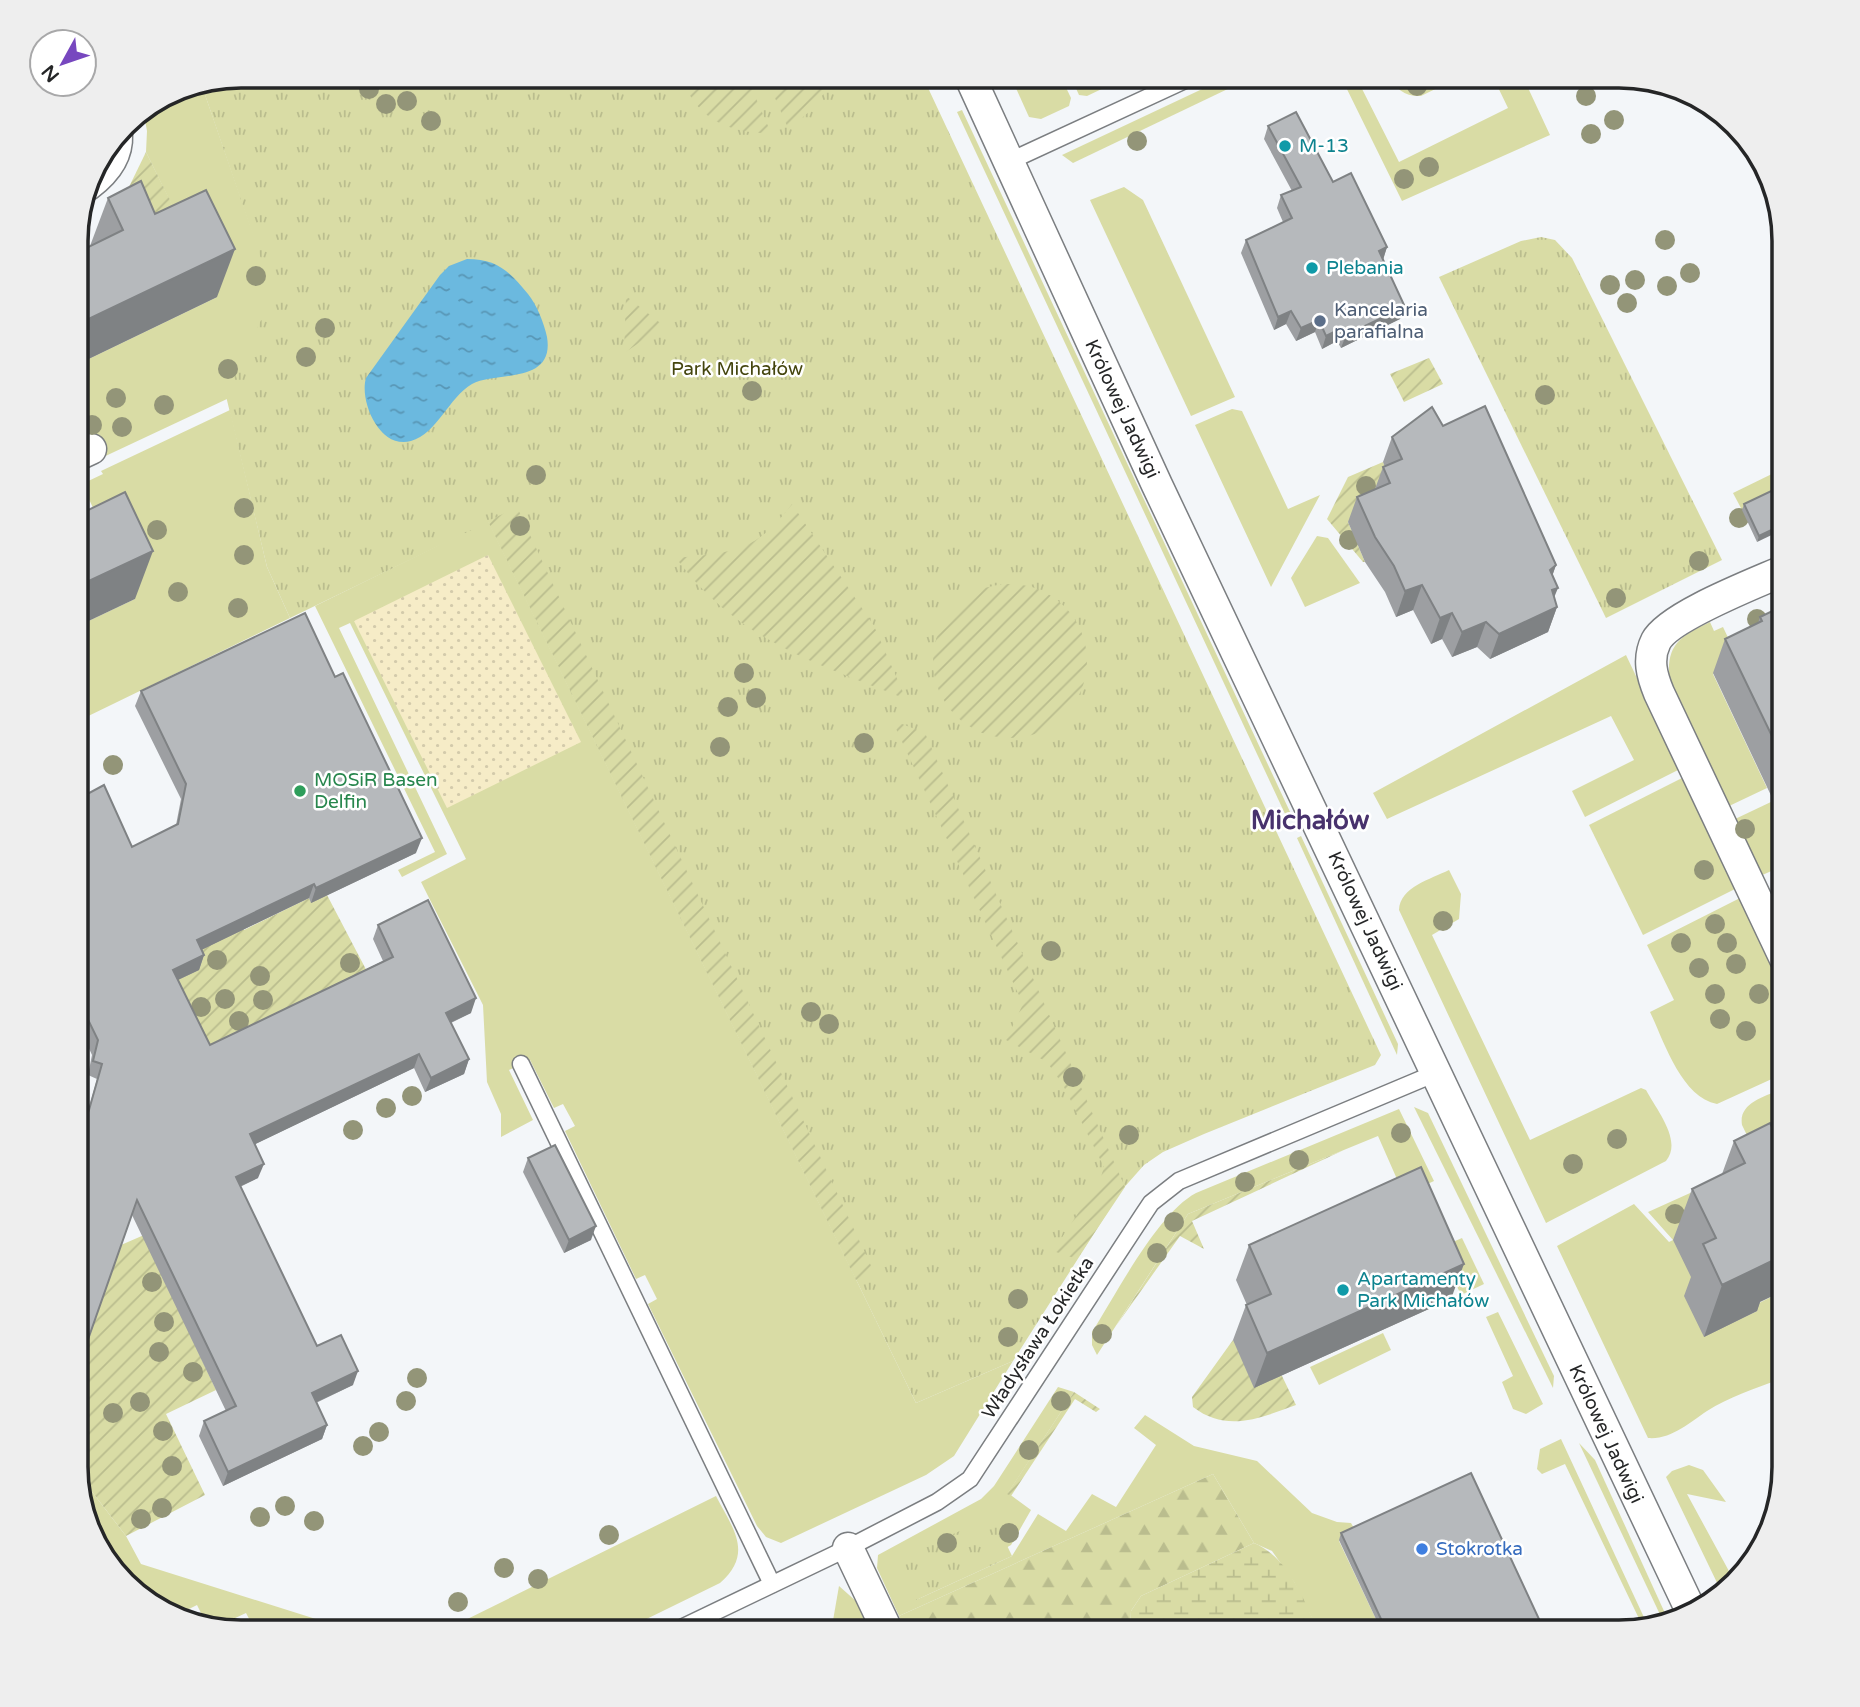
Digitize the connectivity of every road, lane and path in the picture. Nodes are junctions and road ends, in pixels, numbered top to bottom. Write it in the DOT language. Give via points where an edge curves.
graph roads {
  1 [pos="975,88"];
  2 [pos="1168,88"];
  3 [pos="1008,162"];
  4 [pos="1772,576"];
  5 [pos="1772,932"];
  6 [pos="521,1064"];
  7 [pos="1436,1073"];
  8 [pos="848,1548"];
  9 [pos="772,1584"];
  10 [pos="1687,1603"];
  11 [pos="698,1620"];
  12 [pos="882,1620"];
  1 -- 3 [label="street, Królowej Jadwigi"];
  2 -- 3 [label="lane"];
  3 -- 7 [label="street, Królowej Jadwigi"];
  4 -- 5 [label="street" via="1675,621 1657,639 1651,662 1659,694"];
  6 -- 9 [label="lane"];
  7 -- 8 [label="lane, Władysława Łokietka" via="1195,1171 1164,1192 1143,1215 980,1468 937,1502"];
  7 -- 10 [label="street, Królowej Jadwigi"];
  8 -- 9 [label="lane, Władysława Łokietka"];
  8 -- 12 [label="street"];
  9 -- 11 [label="lane, Władysława Łokietka"];
}
